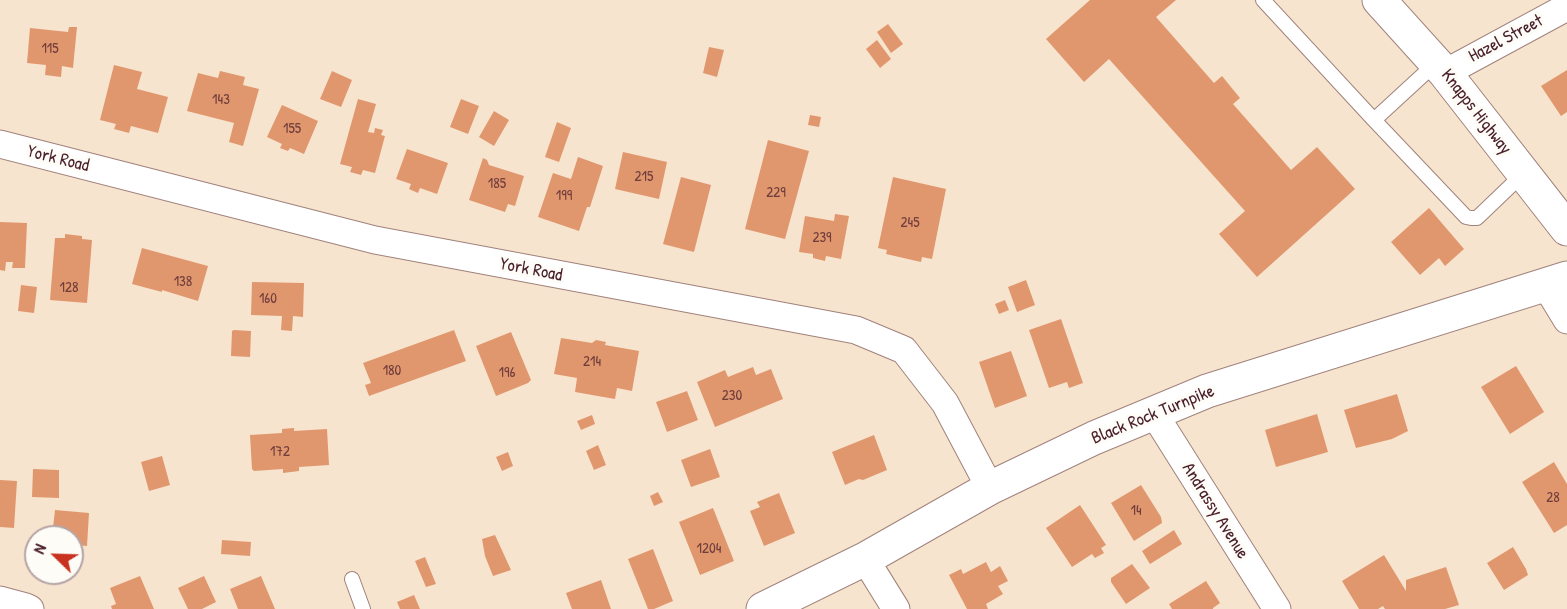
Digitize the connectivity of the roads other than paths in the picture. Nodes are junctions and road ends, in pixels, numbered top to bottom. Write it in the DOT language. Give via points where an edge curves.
graph roads {
  1 [pos="1263,0"];
  2 [pos="1379,0"];
  3 [pos="1567,7"];
  4 [pos="1441,68"];
  5 [pos="1374,120"];
  6 [pos="0,144"];
  7 [pos="1524,173"];
  8 [pos="1567,229"];
  9 [pos="1556,281"];
  10 [pos="1567,320"];
  11 [pos="1153,412"];
  12 [pos="990,488"];
  13 [pos="865,559"];
  14 [pos="352,579"];
  15 [pos="0,600"];
  16 [pos="30,609"];
  17 [pos="363,609"];
  18 [pos="763,609"];
  19 [pos="896,609"];
  20 [pos="1277,609"];
  1 -- 5 [label="lane"];
  2 -- 4 [label="main road, Knapps Highway"];
  3 -- 4 [label="street, Hazel Street"];
  4 -- 5 [label="lane"];
  4 -- 7 [label="main road, Knapps Highway"];
  5 -- 7 [label="lane" via="1466,217 1477,218"];
  6 -- 12 [label="street, York Road" via="375,240 856,330 904,351 945,403"];
  7 -- 8 [label="main road, Knapps Highway"];
  9 -- 10 [label="street"];
  9 -- 11 [label="main road, Black Rock Turnpike" via="1207,391"];
  11 -- 12 [label="main road, Black Rock Turnpike"];
  11 -- 20 [label="street, Andrassy Avenue"];
  12 -- 13 [label="main road, Black Rock Turnpike"];
  13 -- 18 [label="main road, Black Rock Turnpike"];
  13 -- 19 [label="street"];
  14 -- 17 [label="lane"];
  15 -- 16 [label="street"];
}
